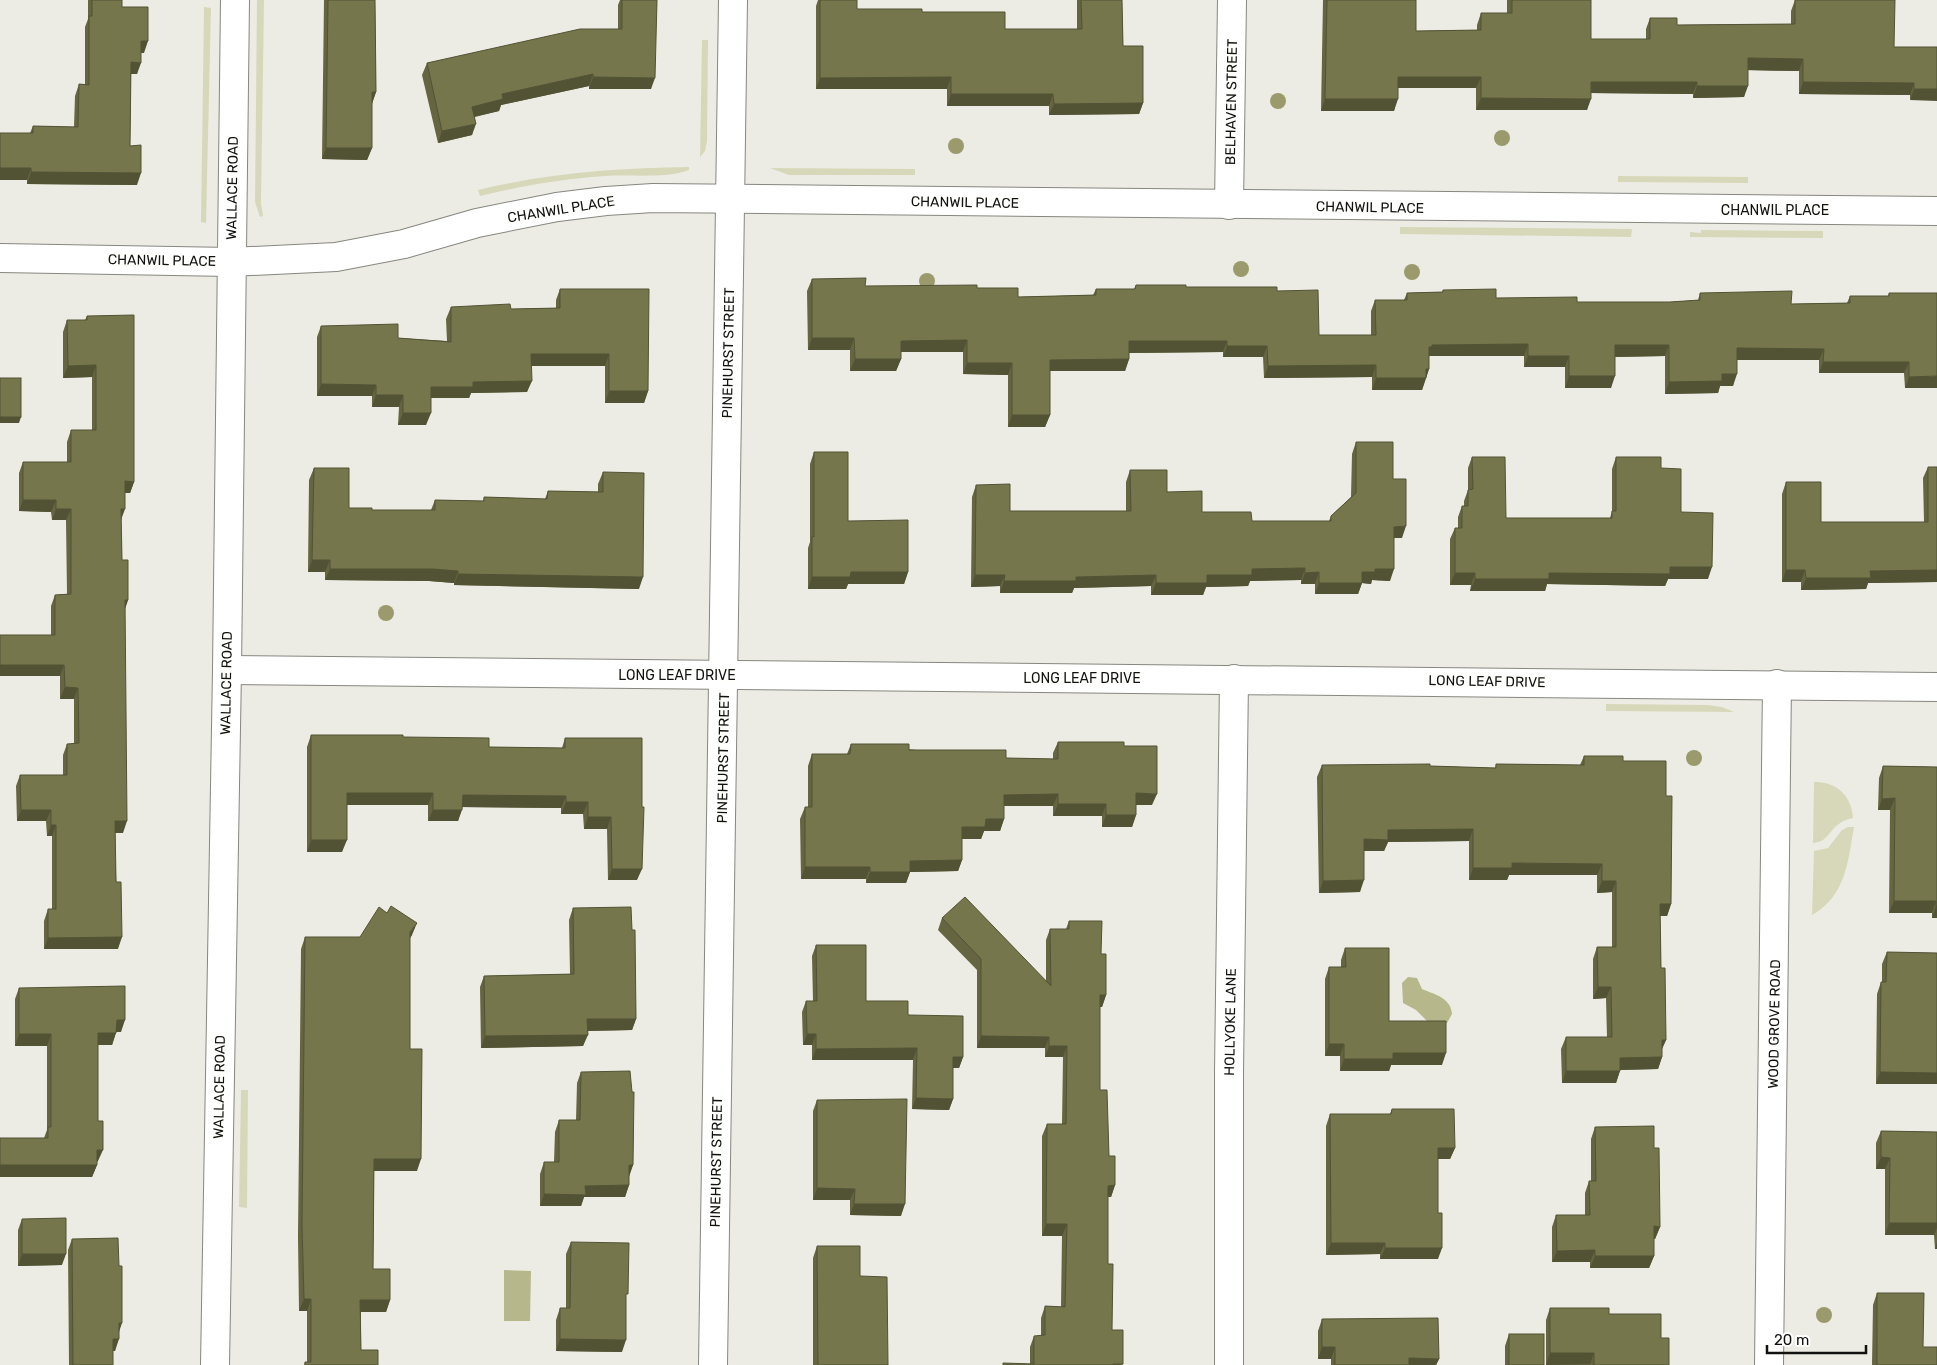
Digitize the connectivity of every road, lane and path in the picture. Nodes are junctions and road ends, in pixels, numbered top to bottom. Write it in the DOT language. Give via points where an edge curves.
graph roads {
  1 [pos="235,0"];
  2 [pos="733,0"];
  3 [pos="1232,0"];
  4 [pos="730,199"];
  5 [pos="1228,204"];
  6 [pos="1937,211"];
  7 [pos="0,258"];
  8 [pos="230,262"];
  9 [pos="227,670"];
  10 [pos="724,675"];
  11 [pos="1234,679"];
  12 [pos="1777,684"];
  13 [pos="1937,686"];
  14 [pos="215,1365"];
  15 [pos="713,1365"];
  16 [pos="1229,1365"];
  17 [pos="1769,1365"];
  1 -- 8 [label="street, WALLACE ROAD"];
  2 -- 4 [label="street, PINEHURST STREET"];
  3 -- 5 [label="street, BELHAVEN STREET"];
  4 -- 5 [label="street, CHANWIL PLACE"];
  4 -- 8 [label="street, CHANWIL PLACE" via="653,198 557,207 336,258"];
  4 -- 10 [label="street, PINEHURST STREET"];
  5 -- 6 [label="street, CHANWIL PLACE"];
  7 -- 8 [label="street, CHANWIL PLACE"];
  8 -- 9 [label="street, WALLACE ROAD"];
  9 -- 10 [label="street, LONG LEAF DRIVE"];
  9 -- 14 [label="street, WALLACE ROAD"];
  10 -- 11 [label="street, LONG LEAF DRIVE"];
  10 -- 15 [label="street, PINEHURST STREET"];
  11 -- 12 [label="street, LONG LEAF DRIVE"];
  11 -- 16 [label="street, HOLLYOKE LANE"];
  12 -- 13 [label="street, LONG LEAF DRIVE"];
  12 -- 17 [label="street, WOOD GROVE ROAD"];
}
